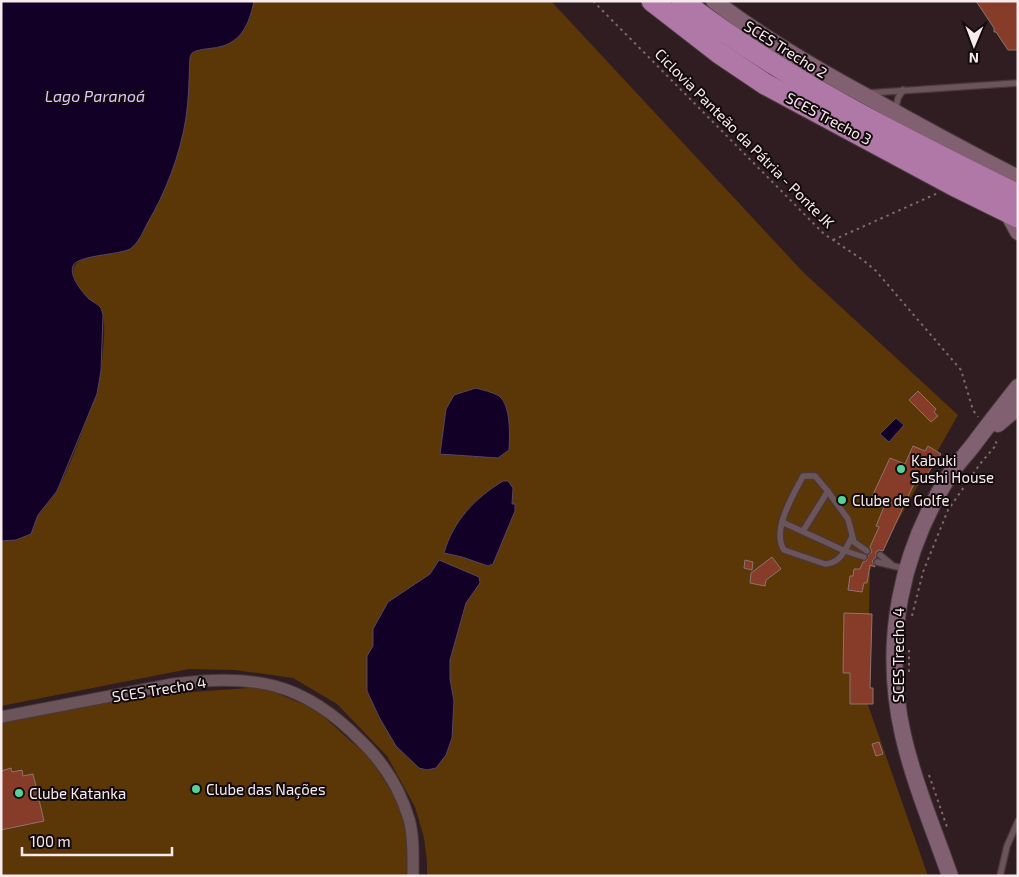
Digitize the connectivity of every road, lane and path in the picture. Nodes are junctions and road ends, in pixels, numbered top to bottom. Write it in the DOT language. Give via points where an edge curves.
graph roads {
  1 [pos="593,1"];
  2 [pos="652,1"];
  3 [pos="682,1"];
  4 [pos="714,1"];
  5 [pos="1018,83"];
  6 [pos="903,90"];
  7 [pos="845,96"];
  8 [pos="895,113"];
  9 [pos="1018,178"];
  10 [pos="955,186"];
  11 [pos="1014,207"];
  12 [pos="1018,232"];
  13 [pos="833,240"];
  14 [pos="1018,387"];
  15 [pos="1018,407"];
  16 [pos="987,430"];
  17 [pos="828,491"];
  18 [pos="782,522"];
  19 [pos="803,531"];
  20 [pos="852,537"];
  21 [pos="845,551"];
  22 [pos="867,551"];
  23 [pos="880,555"];
  24 [pos="864,558"];
  25 [pos="877,562"];
  26 [pos="898,567"];
  27 [pos="911,619"];
  28 [pos="909,648"];
  29 [pos="909,677"];
  30 [pos="1,717"];
  31 [pos="929,775"];
  32 [pos="1018,821"];
  33 [pos="947,827"];
  34 [pos="413,876"];
  35 [pos="950,876"];
  36 [pos="1000,876"];
  1 -- 13 [label="path, Ciclovia Panteão da Pátria - Ponte JK"];
  2 -- 10 [label="highway, SCES Trecho 3" via="719,53 766,84"];
  3 -- 7 [label="highway, SCES Trecho 3" via="774,66"];
  4 -- 7 [label="street, SCES Trecho 2"];
  5 -- 6 [label="lane"];
  6 -- 7 [label="lane"];
  6 -- 8 [label="lane"];
  7 -- 8 [label="street, SCES Trecho 2"];
  7 -- 11 [label="highway, SCES Trecho 3" via="905,139"];
  8 -- 9 [label="street, SCES Trecho 2"];
  10 -- 11 [label="highway, SCES Trecho 3"];
  10 -- 13 [label="path"];
  11 -- 12 [label="street"];
  13 -- 16 [label="path, Ciclovia Panteão da Pátria - Ponte JK" via="876,271 960,370 973,410"];
  14 -- 16 [label="street, SCES Trecho 4"];
  15 -- 16 [label="street, SCES Trecho 4"];
  16 -- 26 [label="street, SCES Trecho 4" via="953,470"];
  16 -- 27 [label="path" via="997,444 948,510 923,572"];
  17 -- 18 [label="lane" via="815,476 803,476 786,507"];
  17 -- 19 [label="lane"];
  17 -- 20 [label="lane" via="848,519"];
  18 -- 19 [label="lane"];
  18 -- 21 [label="lane" via="781,543 786,552 825,564 836,561"];
  19 -- 21 [label="lane"];
  20 -- 21 [label="lane"];
  20 -- 22 [label="lane"];
  21 -- 24 [label="lane"];
  23 -- 26 [label="lane"];
  25 -- 26 [label="lane"];
  26 -- 35 [label="street, SCES Trecho 4" via="895,675 898,711 910,762"];
  28 -- 29 [label="path"];
  30 -- 34 [label="street, SCES Trecho 4" via="201,681 258,682 303,695 344,724 373,752 392,780 409,819"];
  31 -- 33 [label="path"];
  32 -- 36 [label="lane"];
}
